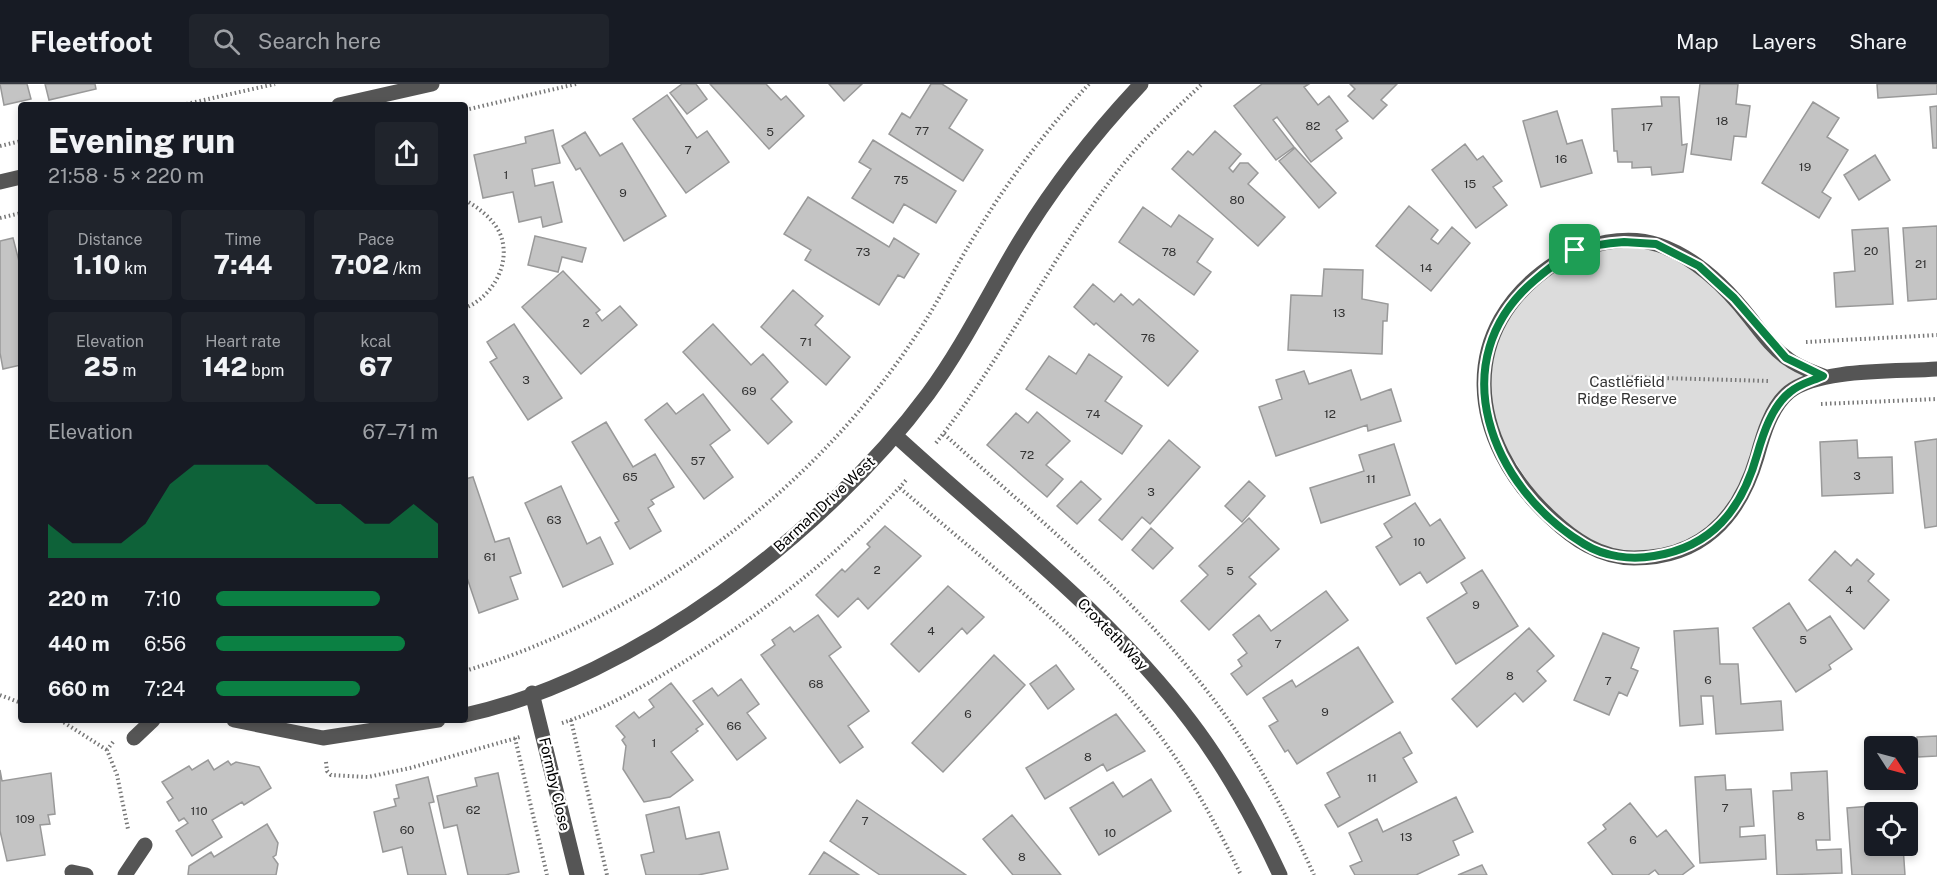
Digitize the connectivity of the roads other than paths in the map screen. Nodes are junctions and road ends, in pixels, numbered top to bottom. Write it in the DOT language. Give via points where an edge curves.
graph roads {
  1 [pos="432,84"];
  2 [pos="1142,84"];
  3 [pos="386,100"];
  4 [pos="367,102"];
  5 [pos="18,178"];
  6 [pos="0,182"];
  7 [pos="1937,369"];
  8 [pos="1823,376"];
  9 [pos="895,435"];
  10 [pos="532,693"];
  11 [pos="468,714"];
  12 [pos="150,723"];
  13 [pos="249,723"];
  14 [pos="419,723"];
  15 [pos="134,738"];
  16 [pos="144,845"];
  17 [pos="125,875"];
  18 [pos="577,875"];
  19 [pos="1280,875"];
  1 -- 3 [label="street"];
  2 -- 9 [label="street, Barmah Drive West" via="1077,158 1044,204 957,350"];
  3 -- 4 [label="street"];
  5 -- 6 [label="street"];
  7 -- 8 [label="street"];
  8 -- 8 [label="street" via="1782,400 1764,432 1742,498 1711,532 1692,546 1671,553 1632,558 1586,546 1533,501 1495,440 1483,388 1490,339 1514,300 1575,250 1597,243 1624,242 1656,244 1699,266 1734,298 1786,358"];
  9 -- 10 [label="street, Barmah Drive West" via="858,477 779,548 724,589 626,651"];
  9 -- 19 [label="street, Croxteth Way" via="1094,614 1167,692 1230,782"];
  10 -- 11 [label="street, Barmah Drive West"];
  10 -- 18 [label="street, Formby Close"];
  12 -- 15 [label="street"];
  13 -- 14 [label="street" via="323,738"];
  16 -- 17 [label="street"];
}
